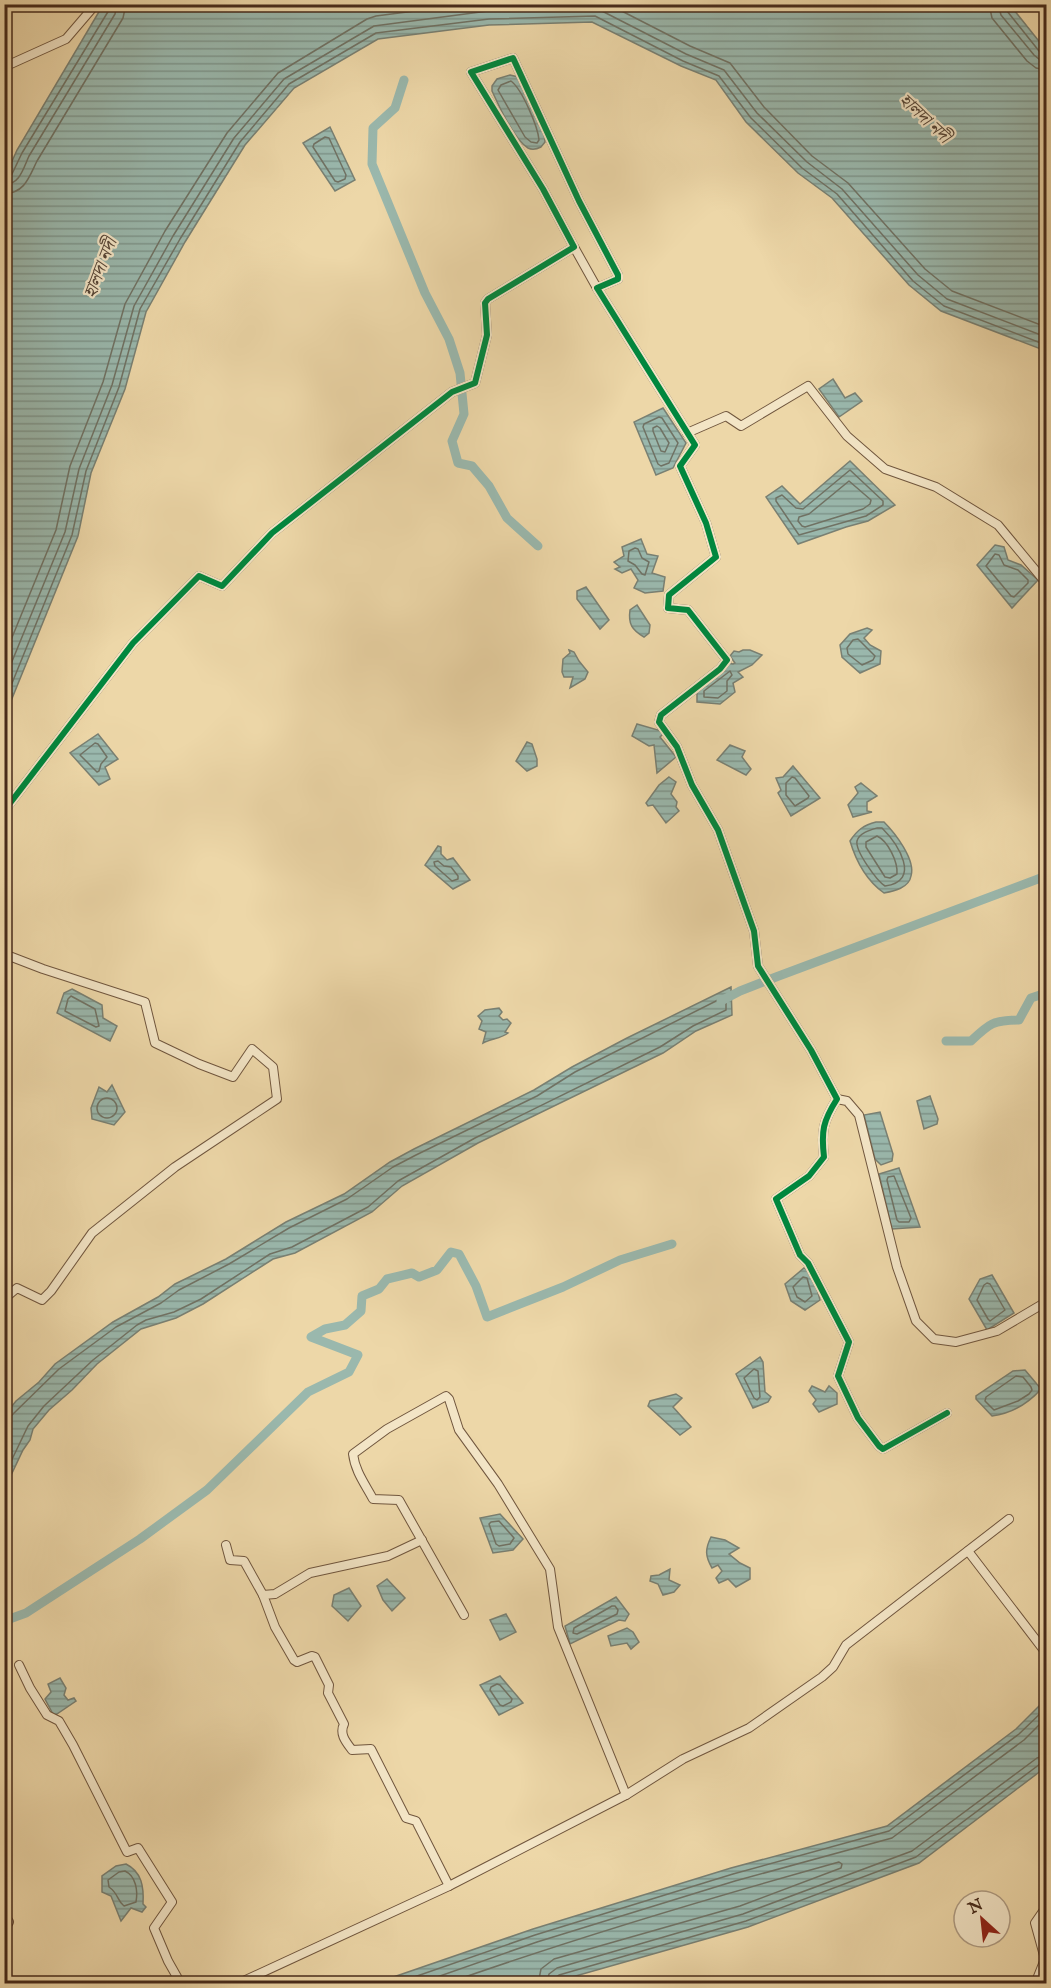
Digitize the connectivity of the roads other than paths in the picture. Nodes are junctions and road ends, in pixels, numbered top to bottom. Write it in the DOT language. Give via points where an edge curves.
graph roads {
  1 [pos="96,4"];
  2 [pos="4,68"];
  3 [pos="574,247"];
  4 [pos="597,288"];
  5 [pos="687,433"];
  6 [pos="1047,583"];
  7 [pos="4,811"];
  8 [pos="4,954"];
  9 [pos="837,1099"];
  10 [pos="4,1299"];
  11 [pos="1047,1302"];
  12 [pos="947,1413"];
  13 [pos="1009,1519"];
  14 [pos="423,1540"];
  15 [pos="226,1545"];
  16 [pos="968,1551"];
  17 [pos="263,1595"];
  18 [pos="464,1615"];
  19 [pos="1047,1653"];
  20 [pos="19,1665"];
  21 [pos="626,1795"];
  22 [pos="449,1886"];
  23 [pos="1047,1907"];
  24 [pos="4,1914"];
  25 [pos="4,1930"];
  26 [pos="181,1983"];
  27 [pos="237,1983"];
  28 [pos="1035,1983"];
  1 -- 2 [label="street" via="66,39"];
  3 -- 4 [label="street"];
  3 -- 4 [label="street" via="471,72 513,58 618,275 618,279"];
  3 -- 7 [label="street" via="488,298 487,335 475,383 452,392 272,533 222,586 199,576 133,643"];
  4 -- 5 [label="street"];
  5 -- 6 [label="street" via="726,416 741,426 808,386 847,436 885,469 936,487 998,525"];
  5 -- 9 [label="street" via="694,445 680,466 716,557 669,595 668,608 688,610 728,660 661,715 659,722 677,747 692,785 718,830 754,931 758,966 812,1050"];
  8 -- 10 [label="street" via="145,1002 155,1043 216,1071 233,1077 252,1049 273,1067 277,1099 175,1167 92,1233 42,1300 17,1288"];
  9 -- 11 [label="street" via="847,1101 859,1114 897,1267 916,1321 934,1339 956,1342 997,1331"];
  9 -- 12 [label="street" via="824,1119 824,1157 809,1176 776,1199 800,1255 808,1263 849,1342 838,1376 858,1418 883,1449"];
  13 -- 16 [label="street"];
  14 -- 17 [label="street" via="388,1556 310,1573 275,1594"];
  14 -- 18 [label="street"];
  14 -- 21 [label="street" via="399,1500 373,1499 353,1454 387,1429 446,1396 459,1430 498,1484 550,1569 558,1627"];
  15 -- 17 [label="street" via="230,1560 244,1561"];
  16 -- 19 [label="street"];
  16 -- 21 [label="street" via="846,1645 822,1677 749,1728 683,1759"];
  17 -- 22 [label="street" via="294,1660 315,1657 344,1724 343,1738 352,1750 371,1749 406,1818 416,1821"];
  20 -- 26 [label="street" via="47,1715 58,1720 73,1745 127,1852 138,1848 172,1902 154,1928"];
  21 -- 22 [label="street"];
  22 -- 27 [label="street"];
  23 -- 28 [label="street" via="1035,1923 1045,1959"];
  24 -- 25 [label="street" via="9,1922"];
}
